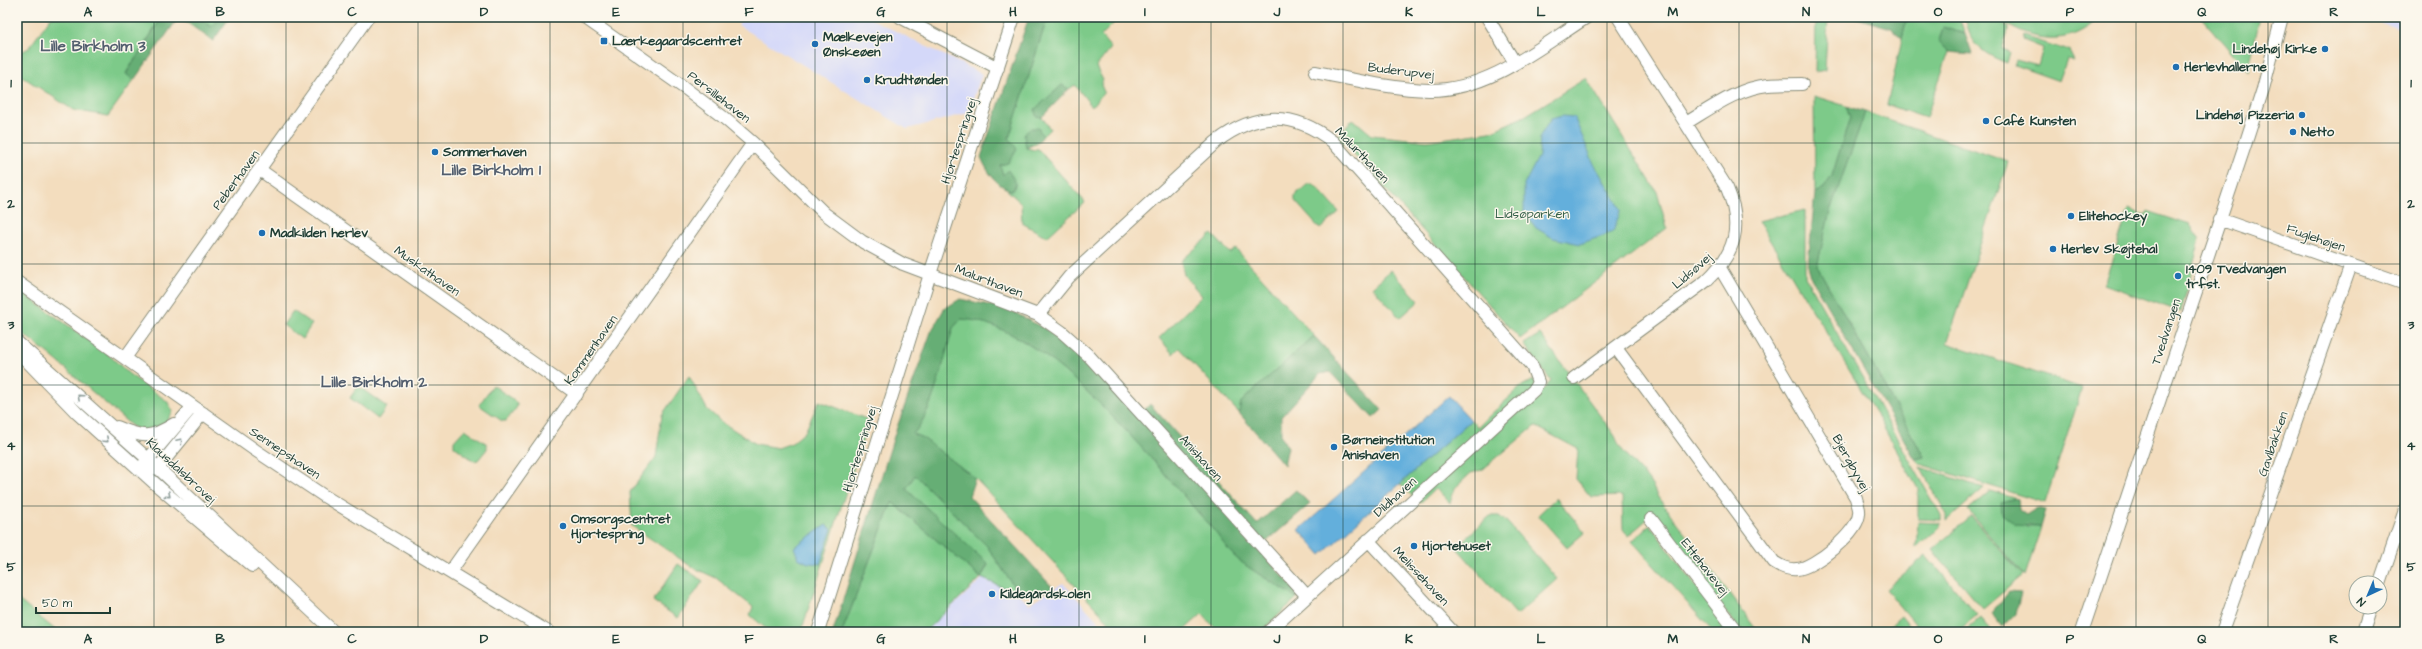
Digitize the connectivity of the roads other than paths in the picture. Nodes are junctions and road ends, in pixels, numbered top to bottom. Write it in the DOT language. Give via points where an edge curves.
graph roads {
  1 [pos="368,17"];
  2 [pos="584,17"];
  3 [pos="900,17"];
  4 [pos="1014,17"];
  5 [pos="1487,17"];
  6 [pos="1587,17"];
  7 [pos="1618,17"];
  8 [pos="2282,17"];
  9 [pos="1515,63"];
  10 [pos="998,68"];
  11 [pos="1315,72"];
  12 [pos="1802,84"];
  13 [pos="1686,123"];
  14 [pos="753,143"];
  15 [pos="260,170"];
  16 [pos="2219,219"];
  17 [pos="2351,265"];
  18 [pos="1720,268"];
  19 [pos="930,274"];
  20 [pos="17,282"];
  21 [pos="2405,284"];
  22 [pos="1038,315"];
  23 [pos="1072,341"];
  24 [pos="17,342"];
  25 [pos="1616,348"];
  26 [pos="17,351"];
  27 [pos="125,358"];
  28 [pos="1574,378"];
  29 [pos="1538,382"];
  30 [pos="577,394"];
  31 [pos="193,406"];
  32 [pos="203,413"];
  33 [pos="182,420"];
  34 [pos="108,424"];
  35 [pos="148,459"];
  36 [pos="158,468"];
  37 [pos="139,470"];
  38 [pos="2405,510"];
  39 [pos="1650,519"];
  40 [pos="1368,540"];
  41 [pos="450,572"];
  42 [pos="2383,575"];
  43 [pos="1307,596"];
  44 [pos="2368,615"];
  45 [pos="324,622"];
  46 [pos="334,632"];
  47 [pos="548,632"];
  48 [pos="818,632"];
  49 [pos="1268,632"];
  50 [pos="1453,632"];
  51 [pos="1737,632"];
  52 [pos="2082,632"];
  53 [pos="2222,632"];
  54 [pos="2362,632"];
  1 -- 15 [label="street, Peberhaven"];
  2 -- 14 [label="street, Persillehaven" via="700,98"];
  3 -- 10 [label="street"];
  4 -- 10 [label="street, Hjortespringvej"];
  5 -- 9 [label="street"];
  6 -- 9 [label="street, Buderupvej"];
  7 -- 13 [label="street, Lidsøvej"];
  8 -- 16 [label="street, Tvedvangen" via="2263,89"];
  9 -- 11 [label="street, Buderupvej" via="1471,84 1430,90"];
  10 -- 19 [label="street, Hjortespringvej"];
  12 -- 13 [label="street" via="1766,85 1748,91 1724,100"];
  13 -- 18 [label="street, Lidsøvej" via="1723,180 1733,202 1736,217 1734,241"];
  14 -- 19 [label="street, Persillehaven" via="824,213 868,246"];
  14 -- 30 [label="street, Kommenhaven"];
  15 -- 27 [label="street, Peberhaven"];
  15 -- 30 [label="street, Muskathaven"];
  16 -- 17 [label="street, Fuglehøjen"];
  16 -- 52 [label="street, Tvedvangen"];
  17 -- 21 [label="street, Fuglehøjen"];
  17 -- 53 [label="street, Gavlbakken"];
  18 -- 25 [label="street, Lidsøvej"];
  18 -- 25 [label="street, Bjergbyvej" via="1856,498 1860,514 1856,525 1848,535 1810,566 1797,570 1785,568 1774,562"];
  19 -- 22 [label="street, Malurthaven"];
  19 -- 48 [label="street, Hjortespringvej"];
  20 -- 27 [label="street, Sennepshaven"];
  22 -- 23 [label="street, Malurthaven"];
  22 -- 29 [label="street, Malurthaven" via="1054,293 1082,264 1232,129 1261,119 1292,120 1321,132 1333,142 1527,360 1536,373"];
  23 -- 43 [label="street, Anishaven" via="1094,361"];
  34 -- 24 [label="street, Klausdalsbrovej, one-way"];
  25 -- 28 [label="street, Lidsøvej"];
  26 -- 37 [label="street, Klausdalsbrovej, one-way" via="76,414"];
  27 -- 31 [label="street, Sennepshaven"];
  29 -- 40 [label="street, Dildhaven" via="1534,390"];
  30 -- 41 [label="street, Kommenhaven"];
  31 -- 32 [label="street, Sennepshaven"];
  31 -- 33 [label="street"];
  36 -- 32 [label="street, one-way"];
  32 -- 41 [label="street, Sennepshaven" via="324,496"];
  33 -- 34 [label="street" via="157,435 144,437"];
  33 -- 35 [label="street"];
  34 -- 35 [label="street, Klausdalsbrovej"];
  35 -- 36 [label="street, Klausdalsbrovej"];
  35 -- 37 [label="street"];
  36 -- 37 [label="street"];
  36 -- 45 [label="street, Klausdalsbrovej"];
  37 -- 45 [label="street, Klausdalsbrovej, one-way" via="218,538"];
  38 -- 42 [label="street"];
  39 -- 51 [label="street, Ettehavevej"];
  40 -- 43 [label="street, Dildhaven"];
  40 -- 50 [label="street, Melissehaven"];
  41 -- 47 [label="street, Sennepshaven"];
  43 -- 49 [label="street, Dildhaven"];
  44 -- 54 [label="street"];
  45 -- 46 [label="street, Klausdalsbrovej"];
}
